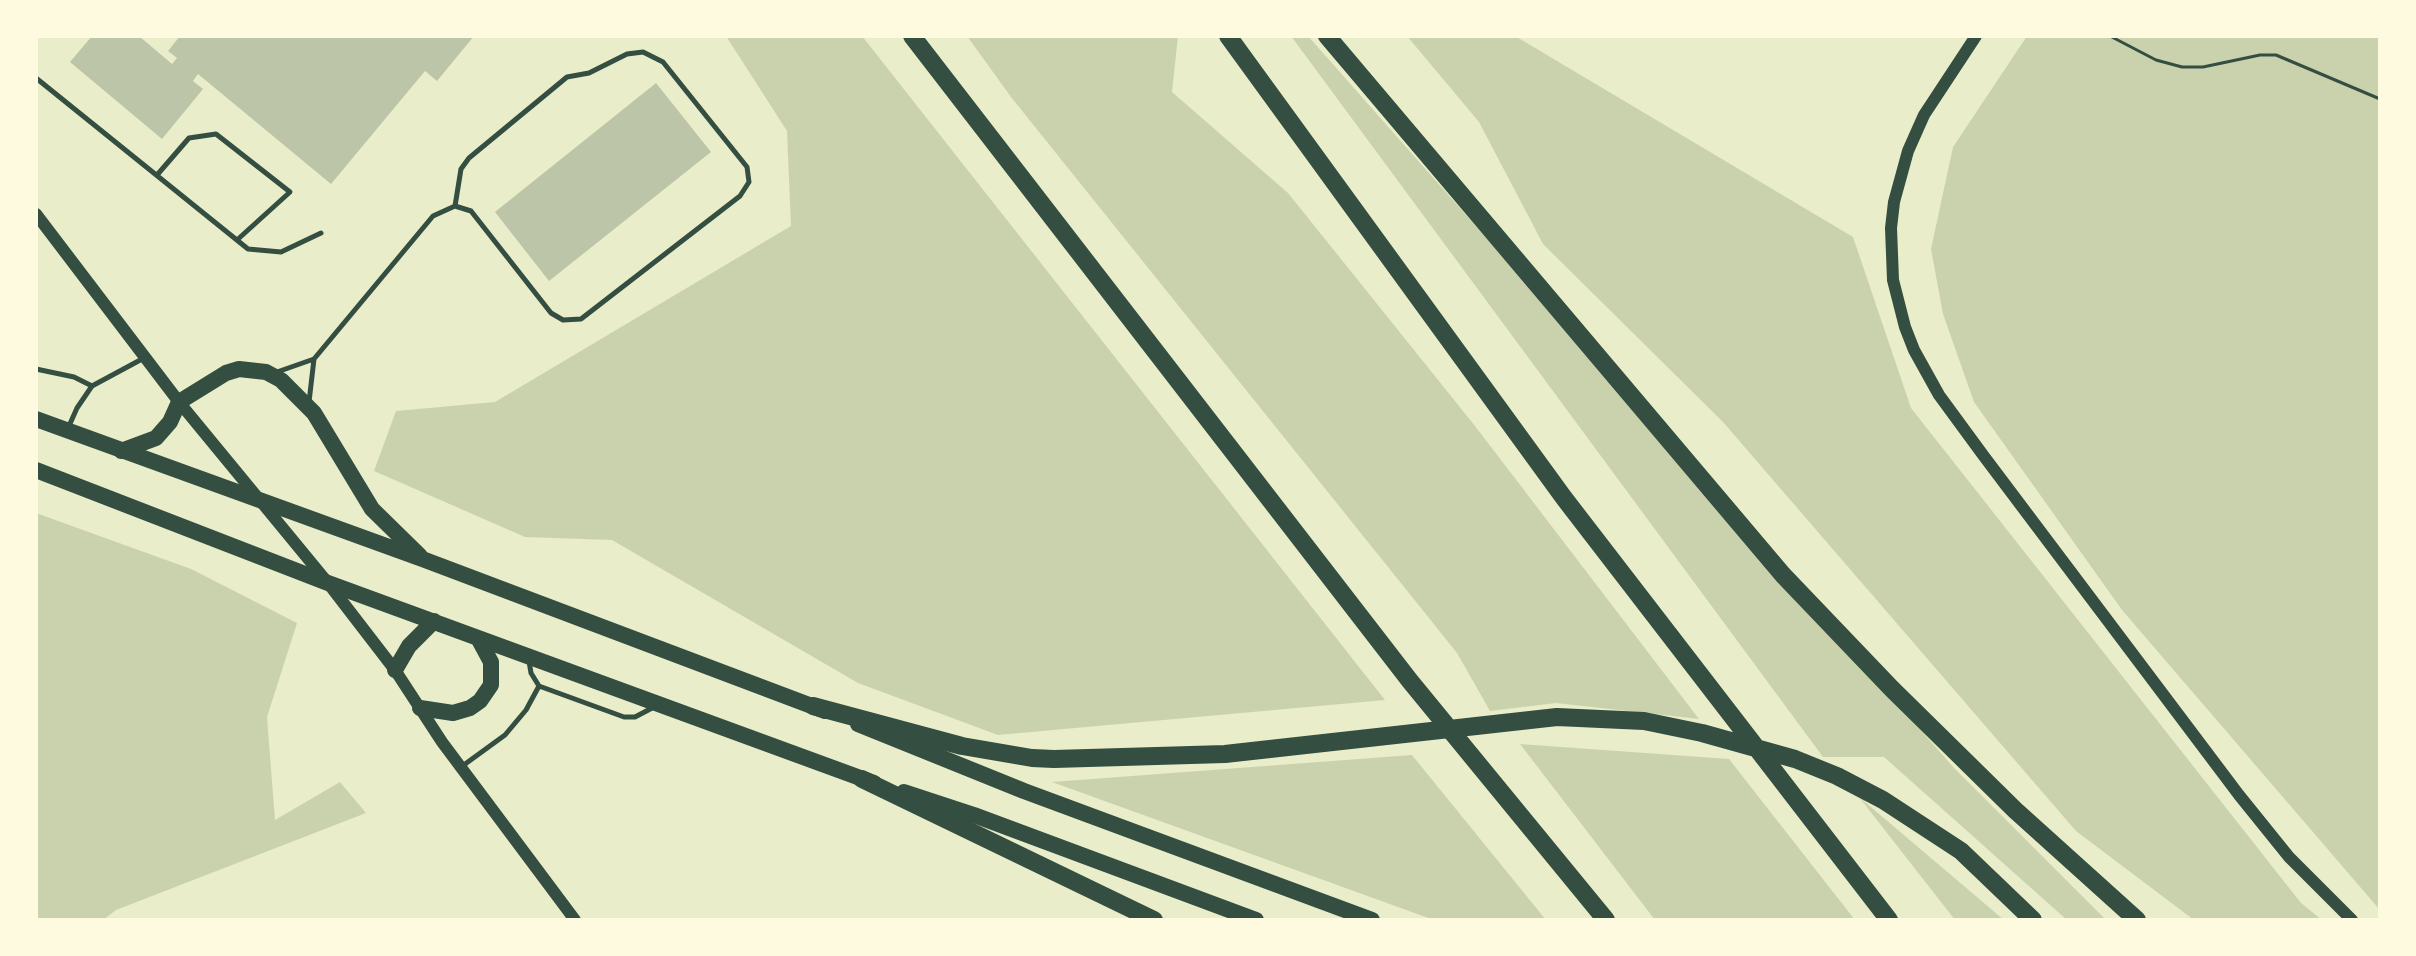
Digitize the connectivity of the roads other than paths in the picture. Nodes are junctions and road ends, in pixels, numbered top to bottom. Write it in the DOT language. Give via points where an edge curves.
graph roads {
  1 [pos="912,36"];
  2 [pos="1228,36"];
  3 [pos="1327,36"];
  4 [pos="1976,36"];
  5 [pos="36,78"];
  6 [pos="157,175"];
  7 [pos="455,206"];
  8 [pos="36,214"];
  9 [pos="321,233"];
  10 [pos="237,240"];
  11 [pos="145,358"];
  12 [pos="314,359"];
  13 [pos="36,369"];
  14 [pos="270,374"];
  15 [pos="92,386"];
  16 [pos="179,402"];
  17 [pos="308,407"];
  18 [pos="36,419"];
  19 [pos="67,431"];
  20 [pos="121,451"];
  21 [pos="36,470"];
  22 [pos="260,502"];
  23 [pos="425,560"];
  24 [pos="328,583"];
  25 [pos="434,621"];
  26 [pos="478,638"];
  27 [pos="528,656"];
  28 [pos="395,670"];
  29 [pos="539,686"];
  30 [pos="660,705"];
  31 [pos="813,706"];
  32 [pos="420,708"];
  33 [pos="461,767"];
  34 [pos="862,779"];
  35 [pos="575,920"];
  36 [pos="1154,920"];
  37 [pos="1256,920"];
  38 [pos="1372,920"];
  39 [pos="1606,920"];
  40 [pos="1889,920"];
  41 [pos="2033,920"];
  42 [pos="2137,920"];
  43 [pos="2352,920"];
  1 -- 39 [label="highway" via="1410,681"];
  2 -- 40 [label="highway" via="1555,486"];
  3 -- 42 [label="highway" via="1783,575 2015,810"];
  4 -- 43 [label="street" via="1924,115 1894,202 1893,280 1914,350 1939,395 2239,795"];
  5 -- 6 [label="lane"];
  6 -- 10 [label="lane"];
  6 -- 10 [label="lane" via="189,138 216,134 290,192"];
  7 -- 7 [label="lane" via="471,211 551,313 563,320 581,319 740,196 749,182 747,167 663,62 643,52 567,77 469,158 461,169"];
  7 -- 12 [label="lane" via="433,216"];
  8 -- 11 [label="street"];
  9 -- 10 [label="lane" via="281,252 248,249"];
  11 -- 15 [label="lane"];
  11 -- 16 [label="street"];
  12 -- 14 [label="lane"];
  12 -- 17 [label="lane"];
  13 -- 15 [label="lane"];
  14 -- 16 [label="highway" via="250,369 226,373"];
  14 -- 17 [label="highway"];
  15 -- 19 [label="lane"];
  16 -- 20 [label="highway" via="156,438"];
  16 -- 22 [label="street"];
  17 -- 23 [label="highway" via="372,509"];
  18 -- 19 [label="highway"];
  19 -- 20 [label="highway"];
  20 -- 22 [label="highway"];
  21 -- 24 [label="highway"];
  22 -- 23 [label="highway"];
  22 -- 24 [label="street"];
  23 -- 31 [label="highway"];
  24 -- 25 [label="highway"];
  24 -- 28 [label="street"];
  25 -- 26 [label="highway"];
  25 -- 28 [label="highway"];
  26 -- 27 [label="highway"];
  26 -- 32 [label="highway" via="491,662 491,685 480,701 453,713"];
  27 -- 29 [label="lane"];
  27 -- 30 [label="highway"];
  28 -- 32 [label="street"];
  29 -- 30 [label="lane" via="624,717"];
  29 -- 33 [label="lane" via="505,735"];
  30 -- 34 [label="highway"];
  31 -- 38 [label="highway"];
  31 -- 41 [label="highway" via="962,746 1054,759 1225,754 1557,717 1644,721 1795,759 1848,782 1961,851"];
  32 -- 33 [label="street"];
  33 -- 35 [label="street"];
  34 -- 36 [label="highway"];
  34 -- 37 [label="highway"];
}
